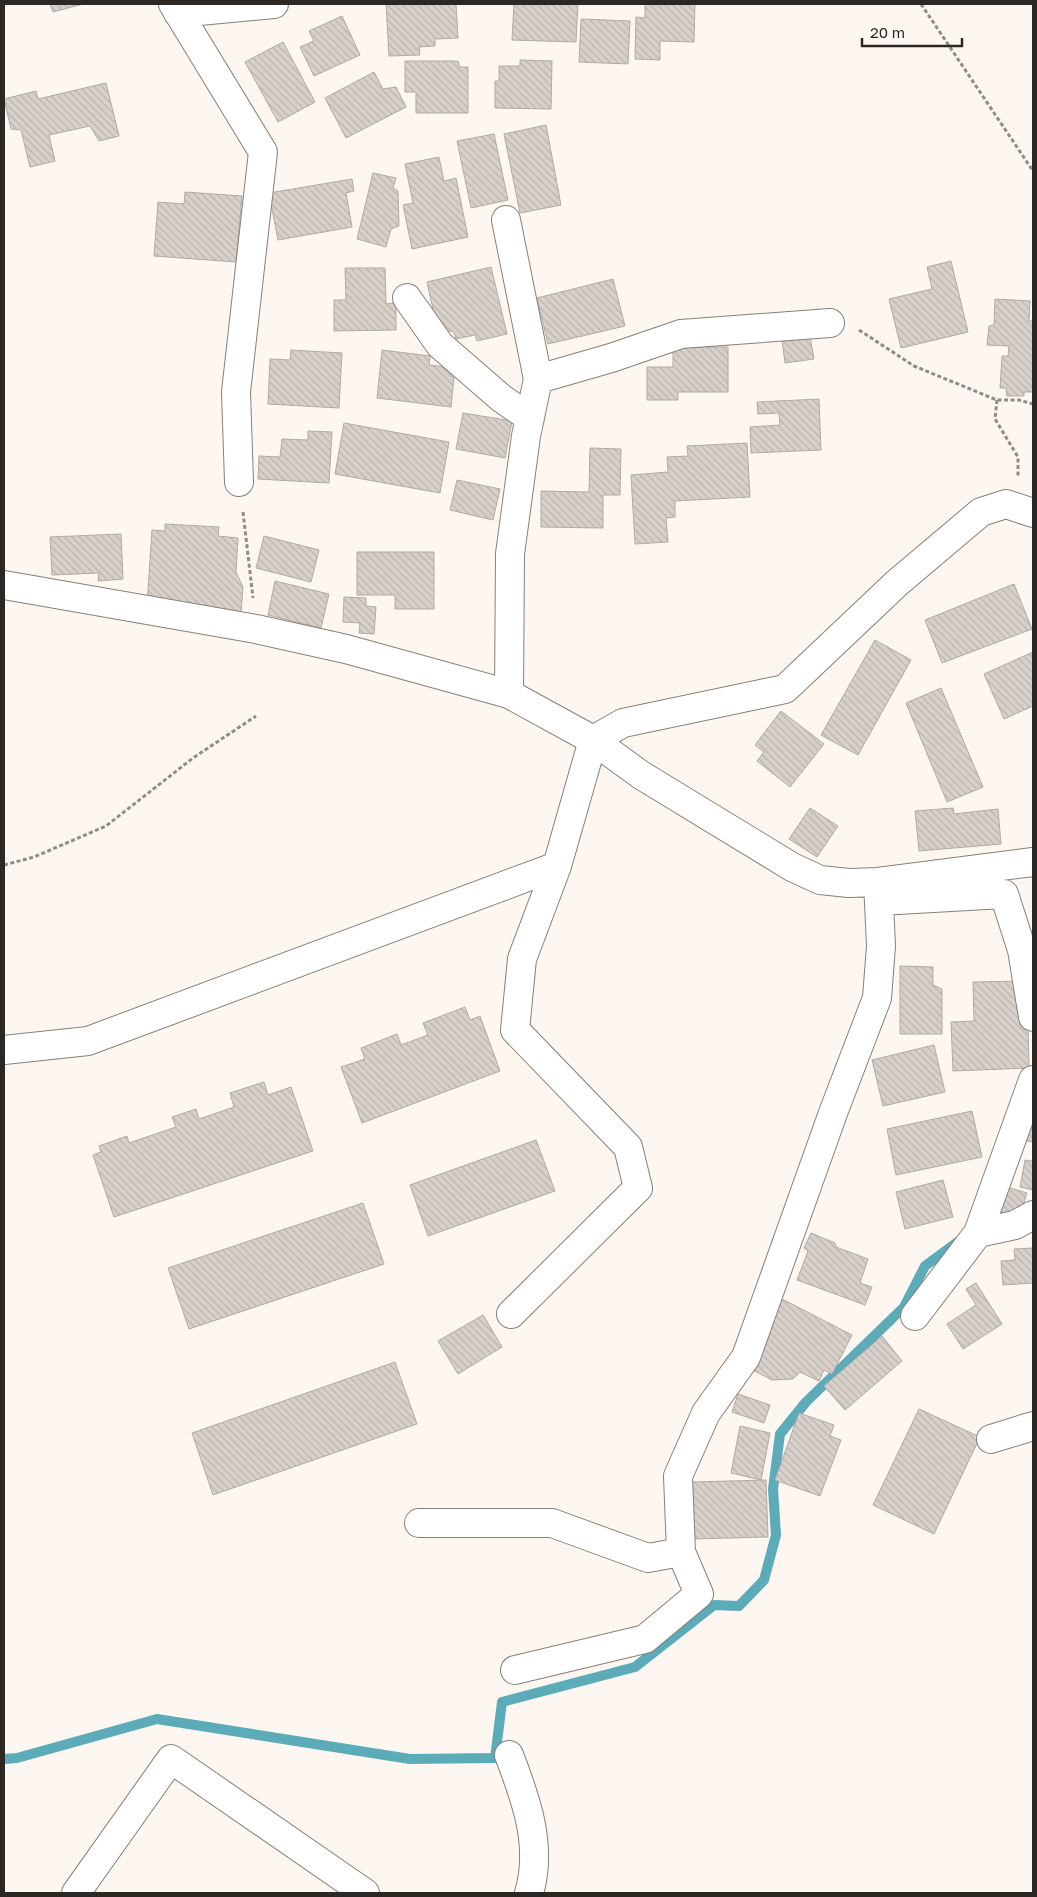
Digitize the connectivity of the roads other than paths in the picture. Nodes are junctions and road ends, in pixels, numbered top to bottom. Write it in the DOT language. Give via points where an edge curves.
graph roads {
  1 [pos="274,4"];
  2 [pos="176,8"];
  3 [pos="506,220"];
  4 [pos="407,298"];
  5 [pos="830,323"];
  6 [pos="538,380"];
  7 [pos="530,418"];
  8 [pos="239,482"];
  9 [pos="1033,513"];
  10 [pos="4,585"];
  11 [pos="509,694"];
  12 [pos="592,740"];
  13 [pos="1033,862"];
  14 [pos="557,866"];
  15 [pos="879,891"];
  16 [pos="1033,1017"];
  17 [pos="4,1050"];
  18 [pos="1033,1080"];
  19 [pos="1033,1215"];
  20 [pos="978,1233"];
  21 [pos="511,1314"];
  22 [pos="915,1316"];
  23 [pos="1033,1426"];
  24 [pos="991,1439"];
  25 [pos="420,1523"];
  26 [pos="681,1552"];
  27 [pos="515,1670"];
  28 [pos="509,1755"];
  29 [pos="85,1890"];
  30 [pos="365,1893"];
  31 [pos="528,1893"];
  1 -- 2 [label="street"];
  2 -- 8 [label="street" via="263,152 236,392"];
  3 -- 6 [label="street"];
  4 -- 7 [label="street" via="440,345 501,398"];
  5 -- 6 [label="street" via="681,334"];
  6 -- 7 [label="street"];
  7 -- 11 [label="street" via="510,554"];
  9 -- 12 [label="street" via="1006,504 981,512 897,583 784,689 623,723"];
  10 -- 11 [label="street" via="346,648"];
  11 -- 12 [label="street"];
  12 -- 14 [label="street"];
  12 -- 15 [label="street" via="641,775 792,867 820,880 850,883"];
  13 -- 15 [label="street"];
  14 -- 17 [label="street" via="88,1041"];
  14 -- 21 [label="street" via="522,958 515,1030 628,1148 638,1188"];
  15 -- 16 [label="street" via="1004,894 1022,950"];
  15 -- 26 [label="street" via="881,946 877,998 746,1357 706,1413 678,1476"];
  18 -- 20 [label="street"];
  19 -- 20 [label="street" via="1015,1225"];
  20 -- 22 [label="street"];
  23 -- 24 [label="street"];
  25 -- 26 [label="street" via="552,1523 648,1558"];
  26 -- 27 [label="street" via="699,1594 645,1639"];
  28 -- 31 [label="street" via="531,1818 534,1876"];
  29 -- 30 [label="street" via="171,1759"];
}
